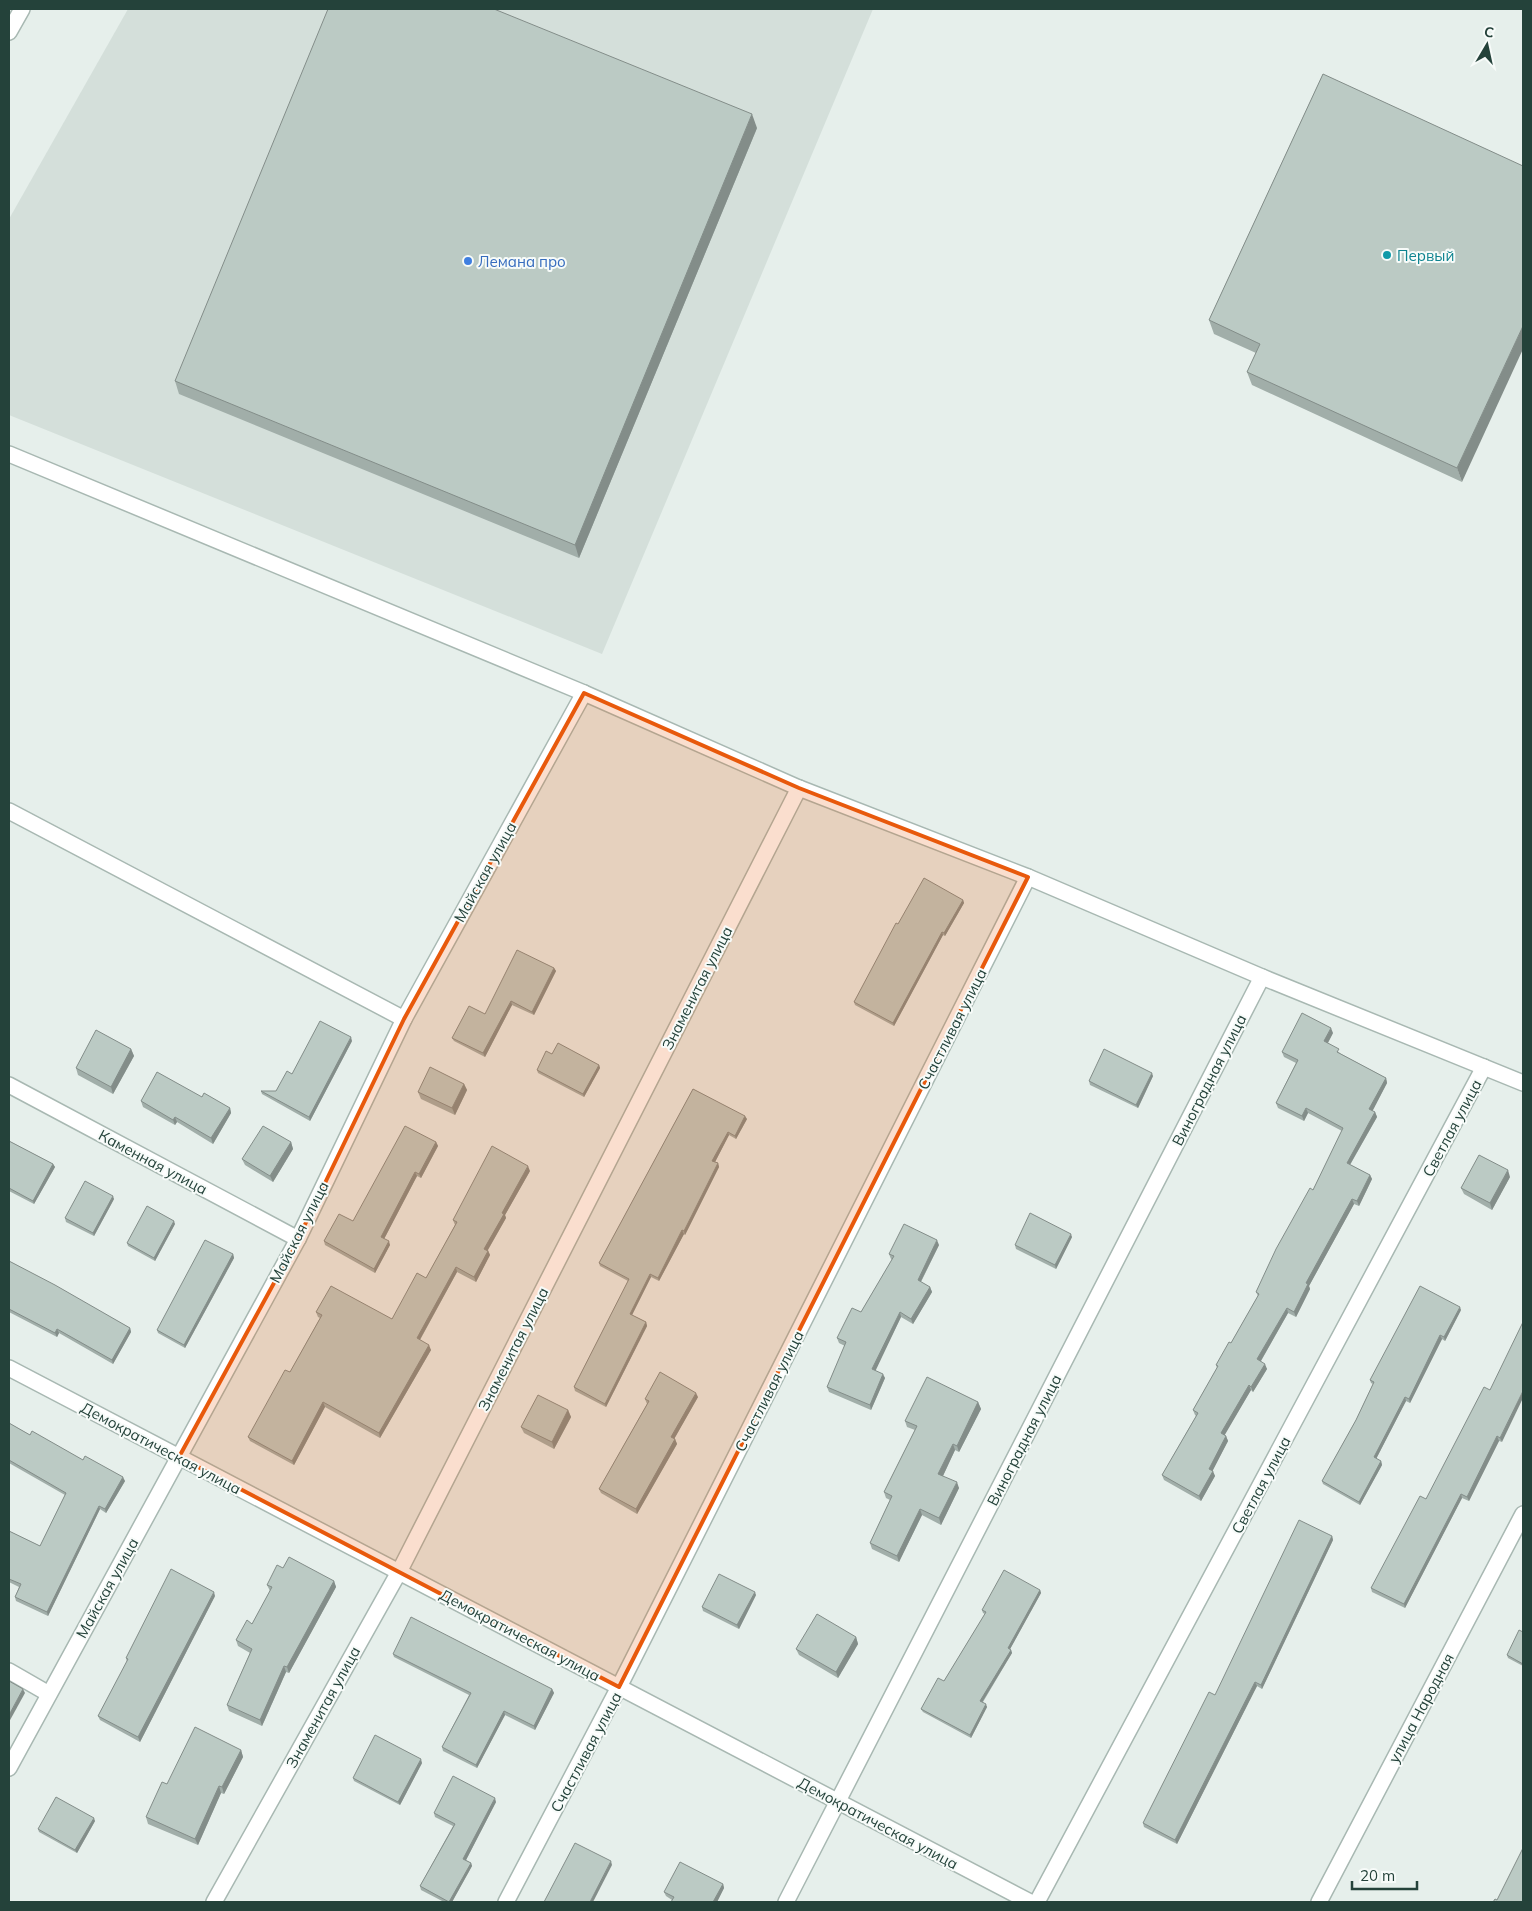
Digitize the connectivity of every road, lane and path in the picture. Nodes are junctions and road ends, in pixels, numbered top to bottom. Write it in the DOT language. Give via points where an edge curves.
graph roads {
  1 [pos="22,9"];
  2 [pos="9,32"];
  3 [pos="9,454"];
  4 [pos="584,693"];
  5 [pos="799,788"];
  6 [pos="9,811"];
  7 [pos="1028,877"];
  8 [pos="1262,977"];
  9 [pos="404,1019"];
  10 [pos="1484,1067"];
  11 [pos="1523,1083"];
  12 [pos="9,1085"];
  13 [pos="298,1239"];
  14 [pos="9,1368"];
  15 [pos="179,1457"];
  16 [pos="1523,1514"];
  17 [pos="398,1572"];
  18 [pos="9,1671"];
  19 [pos="620,1688"];
  20 [pos="49,1694"];
  21 [pos="9,1768"];
  22 [pos="838,1802"];
  23 [pos="214,1902"];
  24 [pos="506,1902"];
  25 [pos="786,1902"];
  26 [pos="1030,1902"];
  27 [pos="1037,1902"];
  28 [pos="1319,1902"];
  1 -- 2 [label="street"];
  3 -- 4 [label="street"];
  4 -- 5 [label="street"];
  4 -- 9 [label="street, Майская улица"];
  5 -- 7 [label="street"];
  5 -- 17 [label="street, Знаменитая улица"];
  6 -- 9 [label="street"];
  7 -- 8 [label="street"];
  7 -- 19 [label="street, Счастливая улица"];
  8 -- 10 [label="street"];
  8 -- 22 [label="street, Виноградная улица"];
  9 -- 13 [label="street, Майская улица"];
  10 -- 11 [label="street"];
  10 -- 27 [label="street, Светлая улица"];
  12 -- 13 [label="street, Каменная улица"];
  13 -- 15 [label="street, Майская улица"];
  14 -- 15 [label="street, Демократическая улица"];
  15 -- 17 [label="street, Демократическая улица"];
  15 -- 20 [label="street, Майская улица"];
  16 -- 28 [label="street, улица Народная"];
  17 -- 19 [label="street, Демократическая улица"];
  17 -- 23 [label="street, Знаменитая улица"];
  18 -- 20 [label="street"];
  19 -- 22 [label="street, Демократическая улица"];
  19 -- 24 [label="street, Счастливая улица"];
  20 -- 21 [label="street, Майская улица"];
  22 -- 25 [label="street, Виноградная улица"];
  22 -- 26 [label="street, Демократическая улица"];
}
